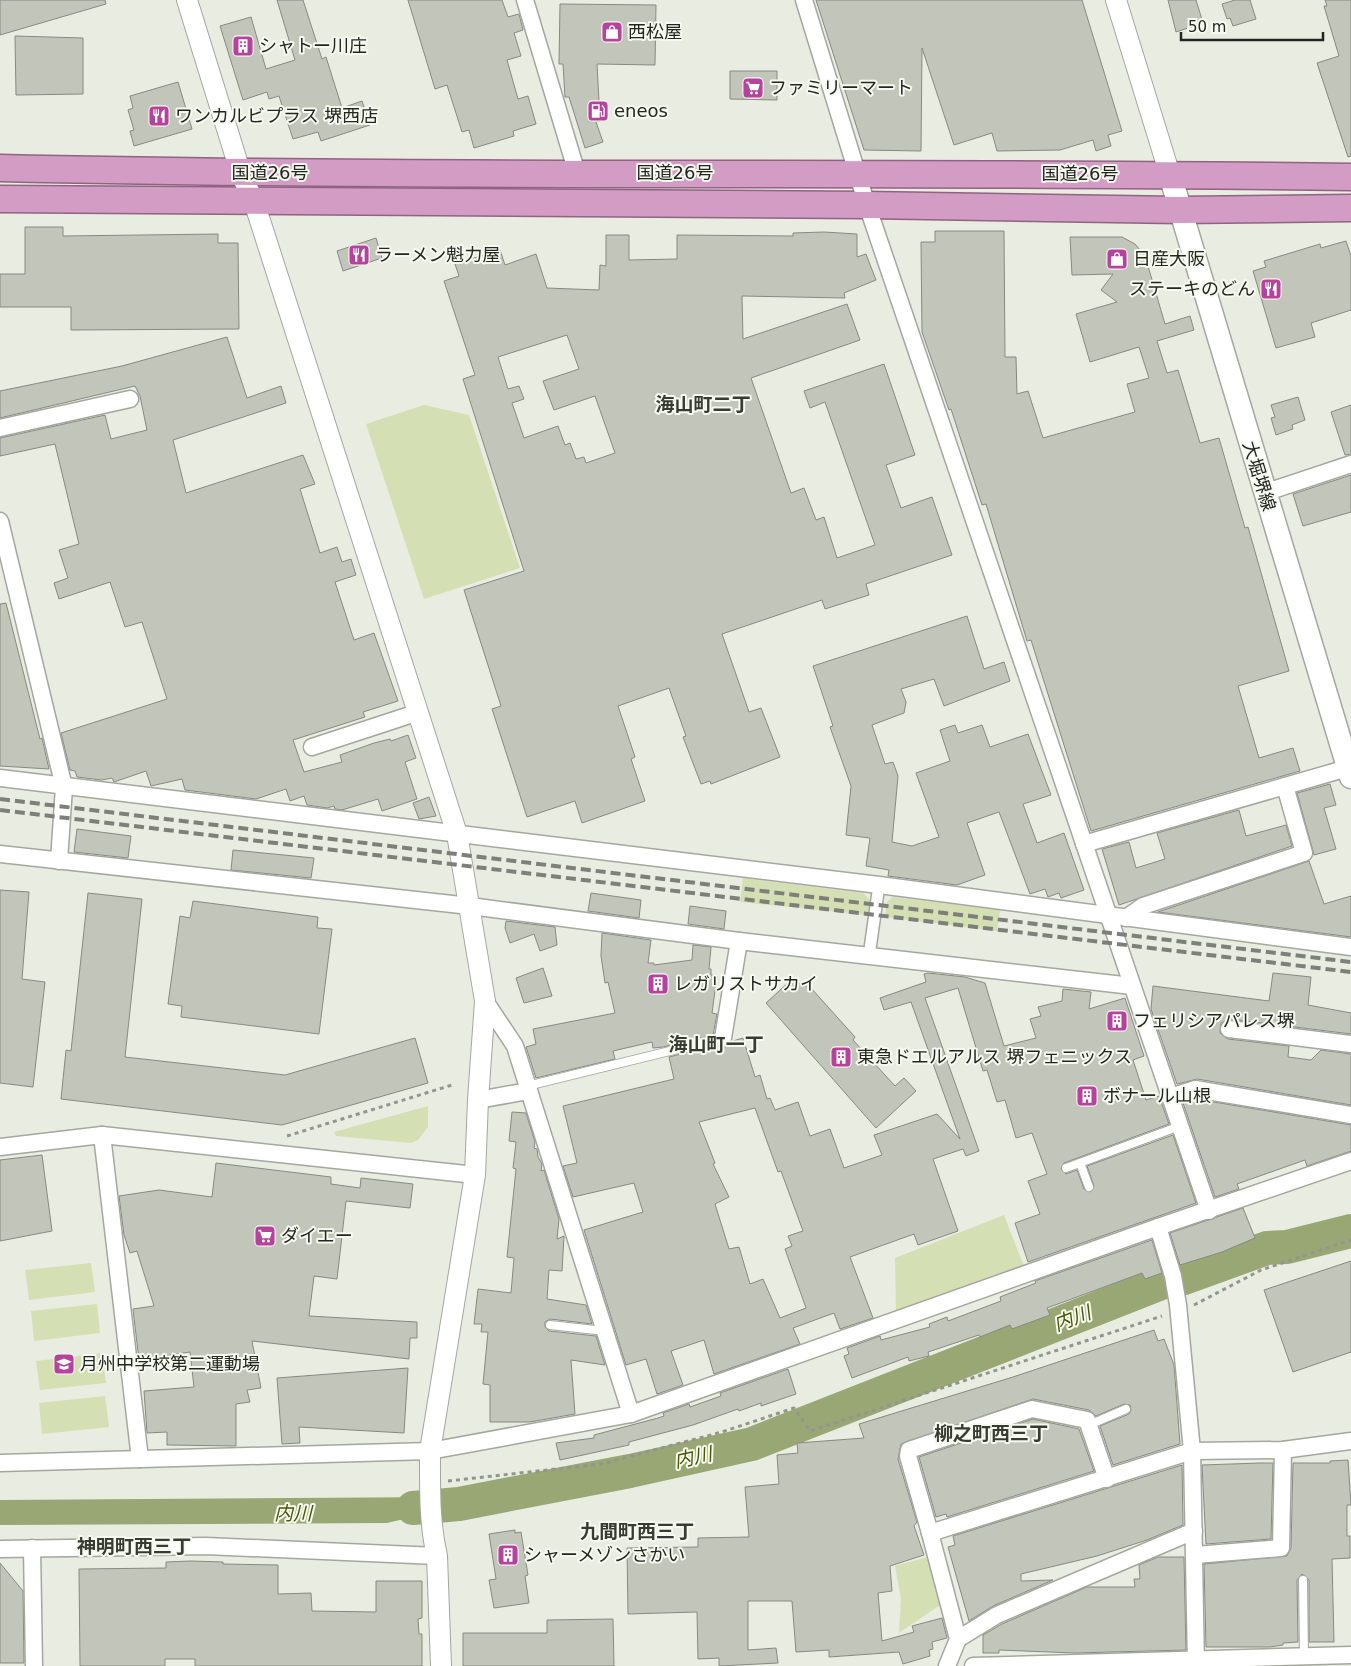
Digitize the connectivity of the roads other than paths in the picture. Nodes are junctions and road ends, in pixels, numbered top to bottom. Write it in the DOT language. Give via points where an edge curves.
graph roads {
  1 [pos="187,0"];
  2 [pos="525,0"];
  3 [pos="804,0"];
  4 [pos="1116,0"];
  5 [pos="0,168"];
  6 [pos="577,173"];
  7 [pos="858,173"];
  8 [pos="241,174"];
  9 [pos="1170,175"];
  10 [pos="1351,178"];
  11 [pos="0,199"];
  12 [pos="254,202"];
  13 [pos="867,204"];
  14 [pos="1351,208"];
  15 [pos="1179,210"];
  16 [pos="130,399"];
  17 [pos="0,428"];
  18 [pos="1351,464"];
  19 [pos="1264,493"];
  20 [pos="0,521"];
  21 [pos="3,549"];
  22 [pos="419,712"];
  23 [pos="312,747"];
  24 [pos="1350,771"];
  25 [pos="0,778"];
  26 [pos="64,786"];
  27 [pos="1285,786"];
  28 [pos="457,834"];
  29 [pos="1084,844"];
  30 [pos="0,854"];
  31 [pos="59,861"];
  32 [pos="879,885"];
  33 [pos="470,906"];
  34 [pos="1108,915"];
  35 [pos="1126,918"];
  36 [pos="739,941"];
  37 [pos="1351,947"];
  38 [pos="869,956"];
  39 [pos="1132,986"];
  40 [pos="485,1001"];
  41 [pos="1229,1029"];
  42 [pos="723,1038"];
  43 [pos="1351,1044"];
  44 [pos="528,1088"];
  45 [pos="1170,1097"];
  46 [pos="478,1100"];
  47 [pos="1351,1115"];
  48 [pos="1180,1126"];
  49 [pos="102,1135"];
  50 [pos="0,1147"];
  51 [pos="1351,1161"];
  52 [pos="1080,1163"];
  53 [pos="1066,1168"];
  54 [pos="475,1175"];
  55 [pos="1089,1187"];
  56 [pos="1209,1211"];
  57 [pos="1158,1227"];
  58 [pos="550,1325"];
  59 [pos="604,1331"];
  60 [pos="1126,1409"];
  61 [pos="631,1414"];
  62 [pos="1089,1425"];
  63 [pos="1351,1441"];
  64 [pos="1283,1450"];
  65 [pos="430,1451"];
  66 [pos="1192,1452"];
  67 [pos="140,1459"];
  68 [pos="0,1463"];
  69 [pos="1107,1480"];
  70 [pos="1194,1531"];
  71 [pos="930,1533"];
  72 [pos="32,1548"];
  73 [pos="435,1548"];
  74 [pos="0,1549"];
  75 [pos="1195,1554"];
  76 [pos="1303,1580"];
  77 [pos="958,1639"];
  78 [pos="1351,1655"];
  79 [pos="1304,1656"];
  80 [pos="1196,1662"];
  81 [pos="34,1666"];
  82 [pos="441,1666"];
  83 [pos="947,1666"];
  84 [pos="973,1666"];
  1 -- 8 [label="street"];
  2 -- 6 [label="street"];
  3 -- 7 [label="street"];
  4 -- 9 [label="street"];
  5 -- 8 [label="highway, 国道26号"];
  6 -- 7 [label="highway, 国道26号"];
  6 -- 8 [label="highway, 国道26号"];
  7 -- 9 [label="highway, 国道26号"];
  7 -- 13 [label="street"];
  8 -- 12 [label="street"];
  9 -- 10 [label="highway, 国道26号"];
  9 -- 15 [label="main road, 大堀堺線"];
  11 -- 12 [label="highway, 国道26号"];
  12 -- 13 [label="highway, 国道26号"];
  12 -- 22 [label="street"];
  13 -- 15 [label="highway, 国道26号"];
  13 -- 29 [label="street"];
  14 -- 15 [label="highway, 国道26号"];
  15 -- 19 [label="main road, 大堀堺線"];
  16 -- 17 [label="street"];
  18 -- 19 [label="street"];
  19 -- 24 [label="main road, 大堀堺線"];
  20 -- 21 [label="street"];
  21 -- 26 [label="street"];
  22 -- 23 [label="street"];
  22 -- 28 [label="street"];
  24 -- 27 [label="street"];
  25 -- 26 [label="street"];
  26 -- 28 [label="street"];
  26 -- 31 [label="street"];
  27 -- 29 [label="street"];
  27 -- 35 [label="street" via="1304,852 1143,906"];
  28 -- 32 [label="street"];
  28 -- 33 [label="street"];
  29 -- 34 [label="street"];
  30 -- 31 [label="street"];
  31 -- 33 [label="street"];
  32 -- 34 [label="street"];
  32 -- 38 [label="street"];
  33 -- 36 [label="street"];
  33 -- 40 [label="street"];
  34 -- 35 [label="street"];
  34 -- 39 [label="street"];
  35 -- 37 [label="street"];
  36 -- 38 [label="street"];
  36 -- 42 [label="street"];
  38 -- 39 [label="street"];
  39 -- 45 [label="street"];
  40 -- 44 [label="street" via="515,1046"];
  40 -- 46 [label="street"];
  41 -- 43 [label="street"];
  42 -- 44 [label="lane"];
  44 -- 46 [label="street"];
  44 -- 59 [label="street"];
  45 -- 47 [label="street" via="1195,1088"];
  45 -- 48 [label="street"];
  46 -- 54 [label="street"];
  48 -- 52 [label="lane"];
  48 -- 56 [label="street"];
  49 -- 50 [label="street"];
  49 -- 54 [label="street"];
  49 -- 67 [label="street"];
  51 -- 56 [label="street"];
  52 -- 53 [label="lane"];
  52 -- 55 [label="lane"];
  54 -- 65 [label="street"];
  56 -- 57 [label="street"];
  57 -- 61 [label="street"];
  57 -- 66 [label="street" via="1173,1276 1178,1308"];
  58 -- 59 [label="lane"];
  59 -- 61 [label="street"];
  60 -- 62 [label="lane"];
  61 -- 65 [label="street"];
  62 -- 69 [label="street"];
  62 -- 71 [label="street" via="1087,1420 1032,1409 910,1450 908,1456"];
  63 -- 64 [label="street"];
  64 -- 66 [label="street"];
  64 -- 75 [label="street" via="1280,1548"];
  65 -- 67 [label="street"];
  65 -- 73 [label="street" via="436,1484"];
  66 -- 69 [label="street"];
  66 -- 70 [label="street"];
  67 -- 68 [label="street"];
  69 -- 71 [label="street"];
  70 -- 75 [label="street"];
  70 -- 77 [label="street" via="997,1615"];
  71 -- 77 [label="street"];
  72 -- 73 [label="street"];
  72 -- 74 [label="street"];
  72 -- 81 [label="street"];
  73 -- 82 [label="street"];
  75 -- 80 [label="street"];
  76 -- 79 [label="lane"];
  77 -- 83 [label="street"];
  78 -- 79 [label="street"];
  79 -- 80 [label="street"];
  80 -- 84 [label="street"];
}
